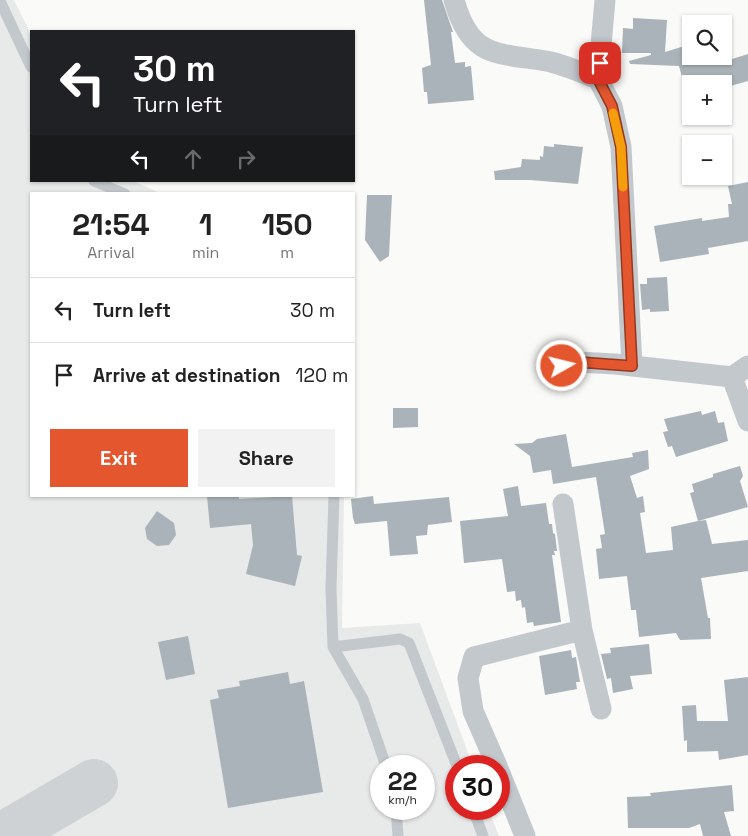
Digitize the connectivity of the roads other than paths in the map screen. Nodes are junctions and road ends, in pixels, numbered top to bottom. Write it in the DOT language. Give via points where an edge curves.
graph roads {
  1 [pos="454,0"];
  2 [pos="605,0"];
  3 [pos="0,1"];
  4 [pos="30,65"];
  5 [pos="598,79"];
  6 [pos="96,182"];
  7 [pos="120,192"];
  8 [pos="562,366"];
  9 [pos="632,366"];
  10 [pos="740,371"];
  11 [pos="748,421"];
  12 [pos="334,497"];
  13 [pos="563,504"];
  14 [pos="582,630"];
  15 [pos="333,647"];
  16 [pos="602,709"];
  17 [pos="382,755"];
  18 [pos="453,755"];
  19 [pos="492,755"];
  20 [pos="510,798"];
  21 [pos="397,820"];
  22 [pos="477,820"];
  23 [pos="398,836"];
  24 [pos="484,836"];
  25 [pos="525,836"];
  1 -- 5 [label="street" via="465,29 486,50 554,63"];
  2 -- 5 [label="street"];
  3 -- 4 [label="lane"];
  5 -- 9 [label="street" via="612,106 621,147"];
  6 -- 7 [label="lane"];
  8 -- 9 [label="street" via="578,362"];
  9 -- 10 [label="street"];
  10 -- 11 [label="street"];
  12 -- 15 [label="lane"];
  13 -- 14 [label="street"];
  14 -- 16 [label="street"];
  14 -- 19 [label="street" via="474,657 468,678 473,711"];
  15 -- 17 [label="lane" via="363,699"];
  15 -- 18 [label="lane" via="400,639 409,642"];
  20 -- 25 [label="street"];
  21 -- 23 [label="lane"];
  22 -- 24 [label="lane"];
}
